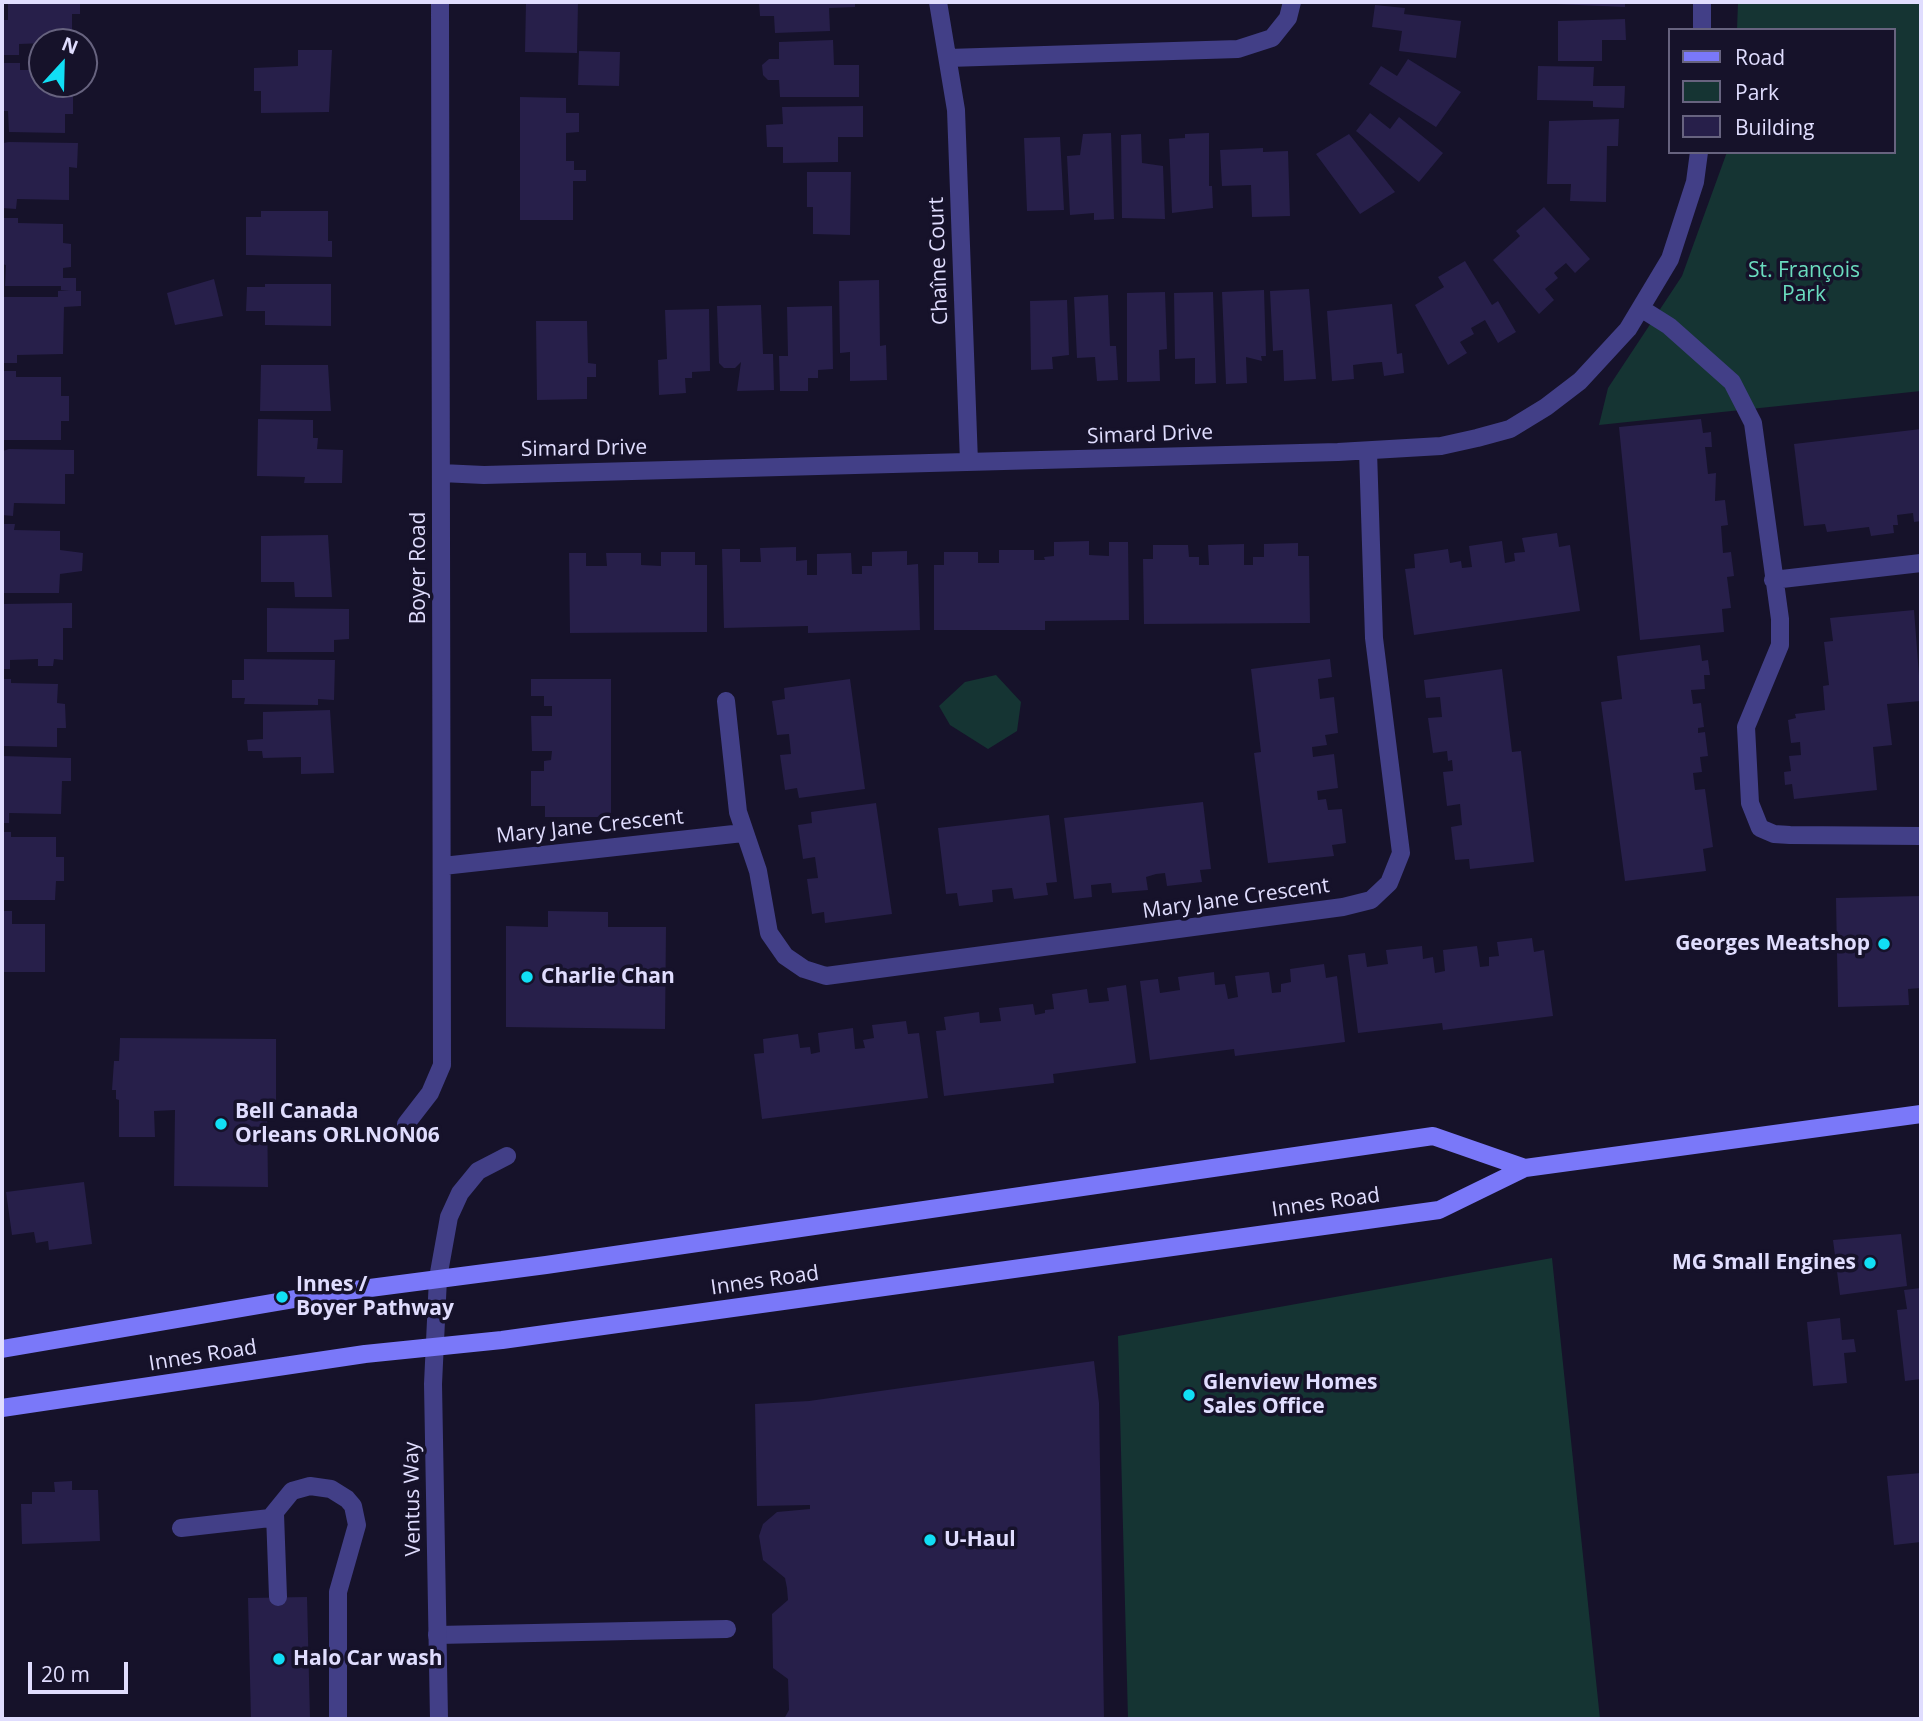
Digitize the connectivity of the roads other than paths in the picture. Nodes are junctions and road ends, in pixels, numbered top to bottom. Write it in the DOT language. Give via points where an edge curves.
graph roads {
  1 [pos="440,2"];
  2 [pos="938,2"];
  3 [pos="1292,2"];
  4 [pos="1702,2"];
  5 [pos="1702,28"];
  6 [pos="948,58"];
  7 [pos="1699,154"];
  8 [pos="1642,309"];
  9 [pos="1368,451"];
  10 [pos="969,463"];
  11 [pos="441,473"];
  12 [pos="1921,563"];
  13 [pos="1773,580"];
  14 [pos="726,701"];
  15 [pos="743,833"];
  16 [pos="1921,836"];
  17 [pos="443,866"];
  18 [pos="1921,1114"];
  19 [pos="405,1124"];
  20 [pos="507,1156"];
  21 [pos="1525,1168"];
  22 [pos="438,1278"];
  23 [pos="433,1346"];
  24 [pos="2,1349"];
  25 [pos="2,1408"];
  26 [pos="275,1514"];
  27 [pos="181,1528"];
  28 [pos="278,1598"];
  29 [pos="727,1629"];
  30 [pos="437,1635"];
  31 [pos="338,1719"];
  32 [pos="439,1719"];
  1 -- 11 [label="street, Boyer Road"];
  2 -- 6 [label="street, Chaîne Court"];
  3 -- 6 [label="street" via="1272,38 1238,49"];
  4 -- 5 [label="street"];
  6 -- 10 [label="street, Chaîne Court" via="957,124"];
  7 -- 8 [label="street, Simard Drive" via="1695,182 1670,259"];
  8 -- 9 [label="street, Simard Drive" via="1580,380 1510,429 1441,446"];
  8 -- 13 [label="street" via="1711,361 1732,382 1746,406 1753,423"];
  9 -- 10 [label="street, Simard Drive"];
  9 -- 15 [label="street, Mary Jane Crescent" via="1374,638 1401,853 1389,883 1371,900 826,976 785,956 769,933 758,871"];
  10 -- 11 [label="street, Simard Drive"];
  11 -- 17 [label="street, Boyer Road"];
  12 -- 13 [label="street"];
  13 -- 16 [label="street" via="1780,645 1746,727 1750,803 1760,828 1782,835"];
  14 -- 15 [label="street, Mary Jane Crescent"];
  15 -- 17 [label="street, Mary Jane Crescent"];
  17 -- 19 [label="street, Boyer Road" via="442,1065 430,1093"];
  18 -- 21 [label="main road, Innes Road"];
  20 -- 22 [label="street, Ventus Way" via="478,1171 460,1193 449,1217"];
  21 -- 22 [label="main road, Innes Road" via="1433,1136"];
  21 -- 23 [label="main road, Innes Road" via="1439,1210"];
  22 -- 23 [label="street, Ventus Way"];
  22 -- 24 [label="main road, Innes Road"];
  23 -- 25 [label="main road, Innes Road"];
  23 -- 30 [label="street, Ventus Way"];
  26 -- 27 [label="street"];
  26 -- 28 [label="street"];
  26 -- 31 [label="street" via="292,1492 310,1486 340,1493 353,1506 357,1525 338,1592"];
  29 -- 30 [label="street"];
  30 -- 32 [label="street, Ventus Way"];
}
